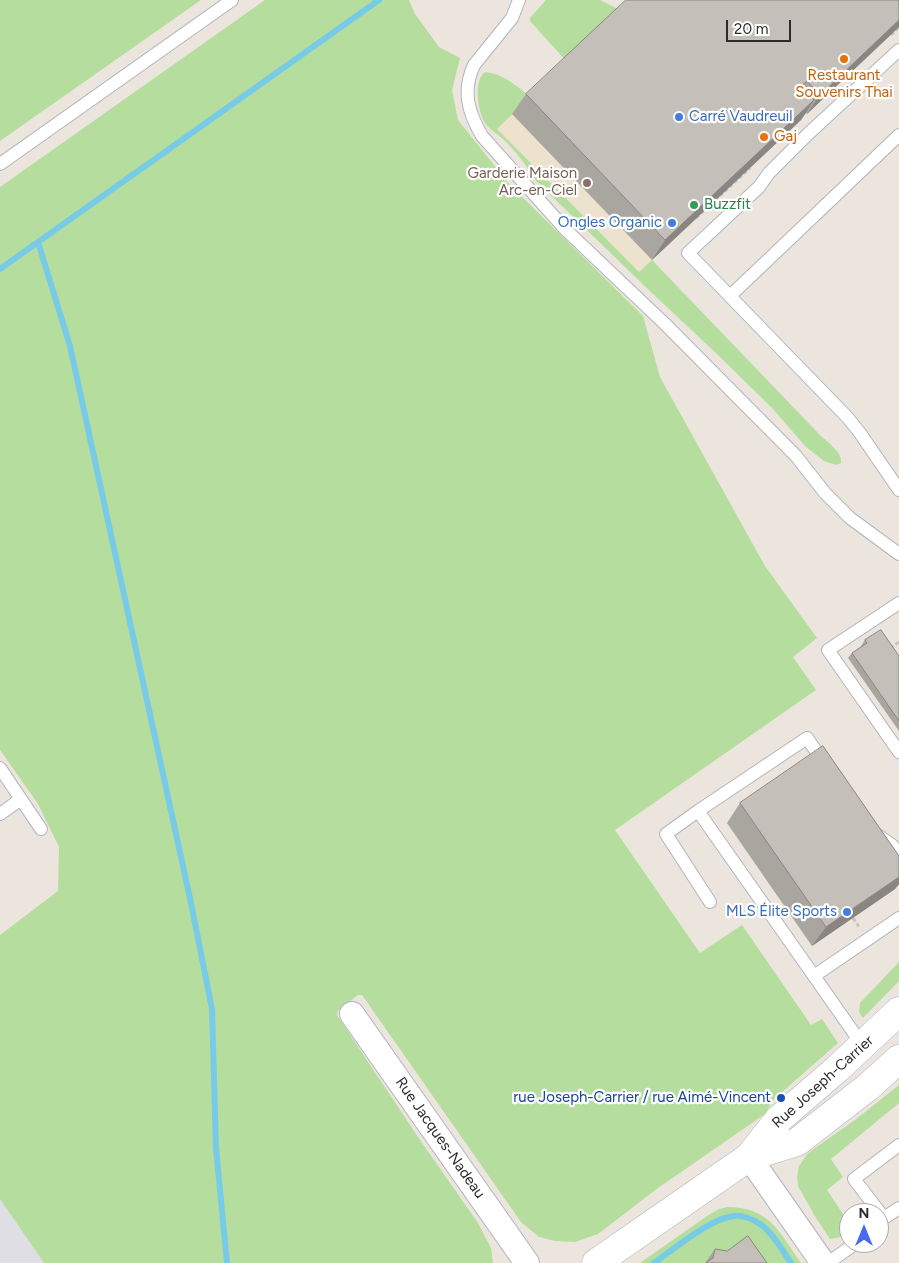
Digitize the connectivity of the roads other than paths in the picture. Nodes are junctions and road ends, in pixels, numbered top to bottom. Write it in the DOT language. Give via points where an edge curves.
graph roads {
  1 [pos="232,0"];
  2 [pos="519,0"];
  3 [pos="899,50"];
  4 [pos="899,135"];
  5 [pos="0,164"];
  6 [pos="730,296"];
  7 [pos="899,490"];
  8 [pos="899,554"];
  9 [pos="899,603"];
  10 [pos="899,752"];
  11 [pos="0,768"];
  12 [pos="832,774"];
  13 [pos="21,799"];
  14 [pos="698,811"];
  15 [pos="0,814"];
  16 [pos="869,825"];
  17 [pos="41,829"];
  18 [pos="899,854"];
  19 [pos="710,902"];
  20 [pos="899,918"];
  21 [pos="814,976"];
  22 [pos="899,1010"];
  23 [pos="352,1014"];
  24 [pos="863,1046"];
  25 [pos="899,1059"];
  26 [pos="899,1144"];
  27 [pos="749,1157"];
  28 [pos="870,1203"];
  29 [pos="899,1208"];
  30 [pos="889,1216"];
  31 [pos="842,1253"];
  32 [pos="527,1263"];
  33 [pos="596,1263"];
  34 [pos="823,1263"];
  35 [pos="828,1263"];
  1 -- 5 [label="lane"];
  2 -- 8 [label="lane" via="512,18 470,73 468,101 472,119 482,136 566,230 789,449 831,499 850,518"];
  3 -- 6 [label="lane" via="808,134 688,253"];
  4 -- 6 [label="lane"];
  6 -- 7 [label="lane" via="848,418"];
  9 -- 10 [label="lane" via="828,650"];
  11 -- 13 [label="lane"];
  12 -- 14 [label="lane" via="807,738"];
  13 -- 15 [label="lane"];
  13 -- 17 [label="lane"];
  14 -- 19 [label="lane" via="666,834"];
  14 -- 21 [label="lane"];
  16 -- 18 [label="lane"];
  20 -- 21 [label="lane"];
  21 -- 24 [label="lane"];
  22 -- 24 [label="street, Rue Joseph-Carrier"];
  23 -- 32 [label="street, Rue Jacques-Nadeau"];
  24 -- 27 [label="street, Rue Joseph-Carrier" via="779,1119"];
  25 -- 27 [label="street, Rue Joseph-Carrier" via="796,1142"];
  26 -- 28 [label="lane" via="854,1179"];
  27 -- 33 [label="street, Rue Joseph-Carrier"];
  27 -- 34 [label="street"];
  29 -- 30 [label="lane"];
  31 -- 35 [label="lane"];
}
